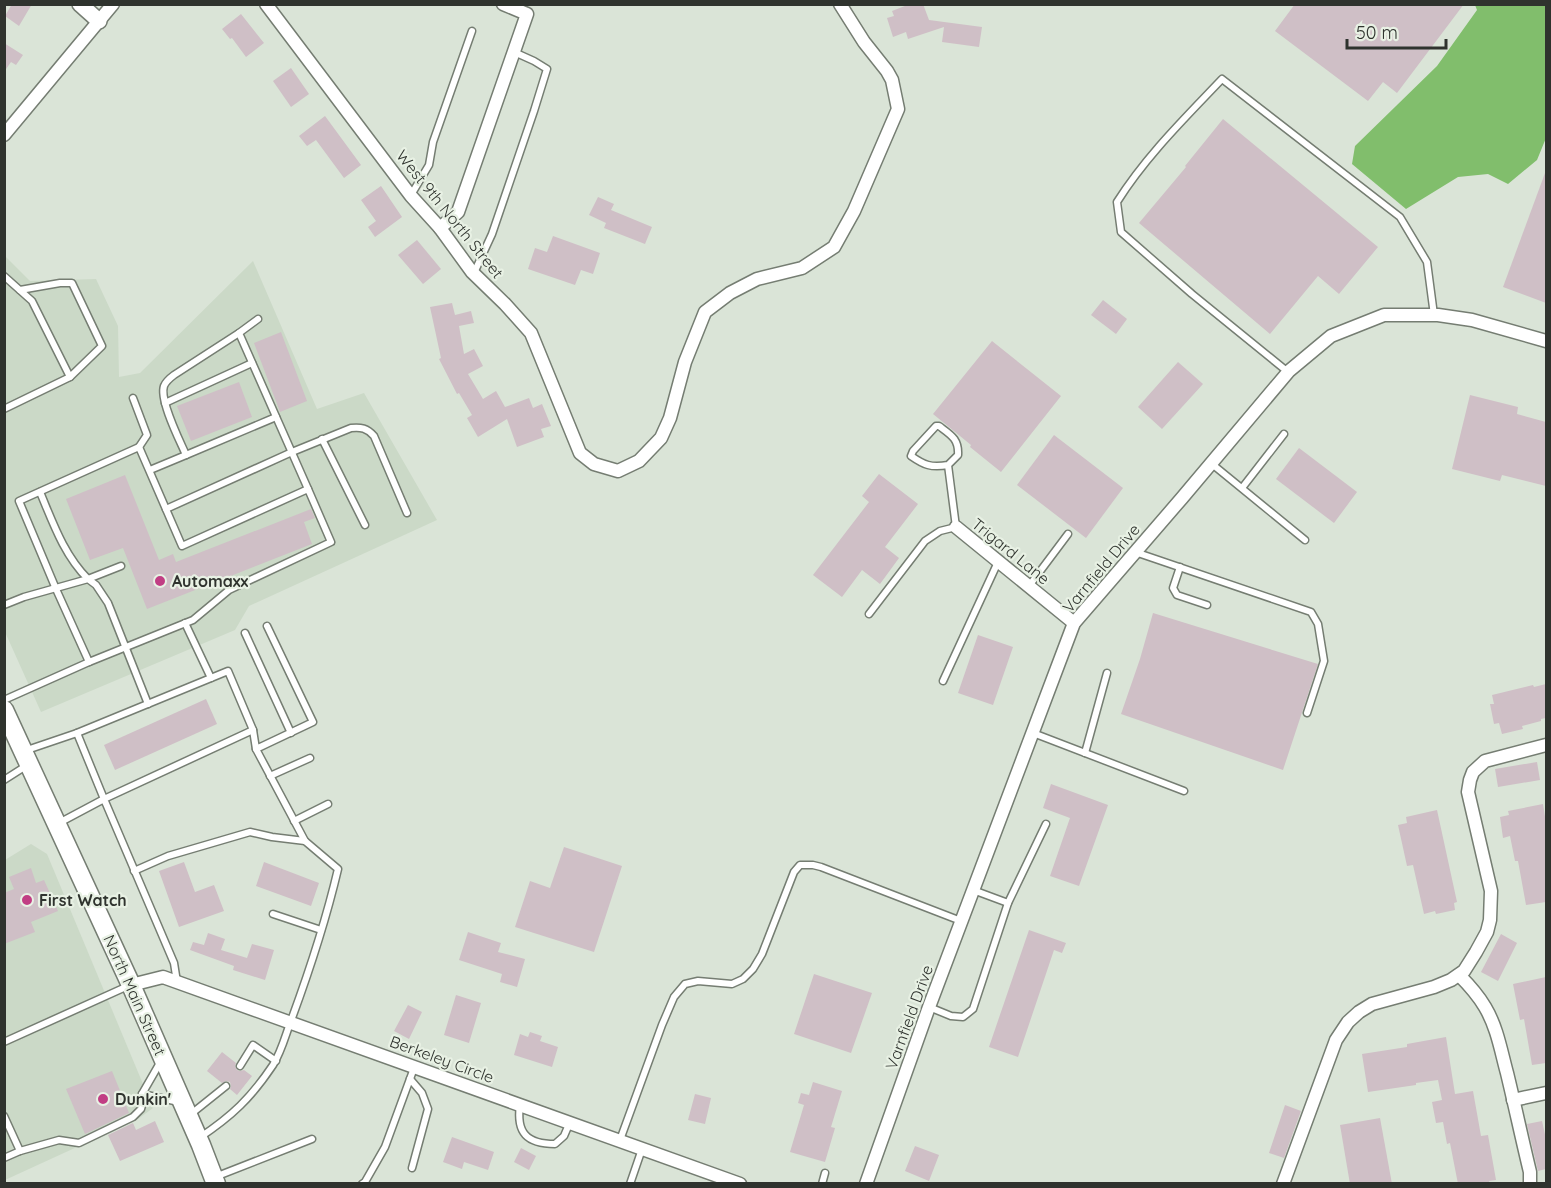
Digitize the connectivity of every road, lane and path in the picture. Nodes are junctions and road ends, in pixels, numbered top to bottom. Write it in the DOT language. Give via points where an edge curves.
graph roads {
  1 [pos="80,4"];
  2 [pos="113,4"];
  3 [pos="266,4"];
  4 [pos="502,4"];
  5 [pos="840,4"];
  6 [pos="99,21"];
  7 [pos="472,31"];
  8 [pos="514,52"];
  9 [pos="4,135"];
  10 [pos="411,196"];
  11 [pos="440,228"];
  12 [pos="474,274"];
  13 [pos="4,276"];
  14 [pos="20,290"];
  15 [pos="1434,315"];
  16 [pos="258,319"];
  17 [pos="238,333"];
  18 [pos="1546,341"];
  19 [pos="252,363"];
  20 [pos="1288,372"];
  21 [pos="70,377"];
  22 [pos="133,398"];
  23 [pos="165,403"];
  24 [pos="4,409"];
  25 [pos="276,417"];
  26 [pos="1284,434"];
  27 [pos="322,439"];
  28 [pos="140,447"];
  29 [pos="292,452"];
  30 [pos="186,455"];
  31 [pos="1211,463"];
  32 [pos="948,465"];
  33 [pos="150,470"];
  34 [pos="1242,488"];
  35 [pos="308,489"];
  36 [pos="40,492"];
  37 [pos="166,509"];
  38 [pos="407,513"];
  39 [pos="365,525"];
  40 [pos="956,527"];
  41 [pos="1068,534"];
  42 [pos="1305,540"];
  43 [pos="1135,552"];
  44 [pos="999,561"];
  45 [pos="120,566"];
  46 [pos="1180,567"];
  47 [pos="88,579"];
  48 [pos="1029,586"];
  49 [pos="56,589"];
  50 [pos="4,605"];
  51 [pos="1207,605"];
  52 [pos="868,614"];
  53 [pos="184,623"];
  54 [pos="1074,623"];
  55 [pos="267,626"];
  56 [pos="245,633"];
  57 [pos="126,647"];
  58 [pos="89,662"];
  59 [pos="1107,673"];
  60 [pos="212,678"];
  61 [pos="943,681"];
  62 [pos="4,700"];
  63 [pos="148,704"];
  64 [pos="4,710"];
  65 [pos="1307,713"];
  66 [pos="253,730"];
  67 [pos="77,733"];
  68 [pos="291,733"];
  69 [pos="1032,733"];
  70 [pos="1546,745"];
  71 [pos="256,749"];
  72 [pos="1085,753"];
  73 [pos="27,758"];
  74 [pos="310,758"];
  75 [pos="270,776"];
  76 [pos="4,780"];
  77 [pos="1185,790"];
  78 [pos="104,799"];
  79 [pos="328,804"];
  80 [pos="294,821"];
  81 [pos="57,824"];
  82 [pos="1046,824"];
  83 [pos="305,841"];
  84 [pos="134,871"];
  85 [pos="973,890"];
  86 [pos="1008,903"];
  87 [pos="273,914"];
  88 [pos="961,922"];
  89 [pos="321,930"];
  90 [pos="1459,975"];
  91 [pos="178,982"];
  92 [pos="131,985"];
  93 [pos="929,1007"];
  94 [pos="290,1022"];
  95 [pos="4,1042"];
  96 [pos="163,1058"];
  97 [pos="276,1060"];
  98 [pos="240,1066"];
  99 [pos="412,1073"];
  100 [pos="226,1086"];
  101 [pos="1546,1093"];
  102 [pos="142,1094"];
  103 [pos="1513,1100"];
  104 [pos="520,1104"];
  105 [pos="185,1109"];
  106 [pos="4,1116"];
  107 [pos="570,1122"];
  108 [pos="198,1138"];
  109 [pos="312,1138"];
  110 [pos="620,1140"];
  111 [pos="643,1148"];
  112 [pos="20,1151"];
  113 [pos="4,1158"];
  114 [pos="412,1167"];
  115 [pos="825,1173"];
  116 [pos="215,1180"];
  117 [pos="723,1180"];
  118 [pos="362,1184"];
  119 [pos="630,1184"];
  120 [pos="740,1184"];
  121 [pos="822,1184"];
  122 [pos="866,1184"];
  123 [pos="1283,1184"];
  124 [pos="1530,1184"];
  1 -- 6 [label="street"];
  2 -- 6 [label="street"];
  3 -- 10 [label="street, West 9th North Street"];
  4 -- 8 [label="street" via="527,14"];
  5 -- 12 [label="street, West 9th North Street" via="887,70 898,109 859,201 834,247 802,268 757,279 729,293 705,312 661,438 639,461 618,471 594,464 580,453 531,333"];
  6 -- 9 [label="street"];
  7 -- 10 [label="lane" via="433,142 429,165"];
  8 -- 11 [label="street" via="458,212"];
  8 -- 12 [label="lane" via="547,69 492,234"];
  10 -- 11 [label="street, West 9th North Street"];
  11 -- 12 [label="street, West 9th North Street"];
  13 -- 14 [label="lane"];
  14 -- 21 [label="lane" via="32,301"];
  14 -- 21 [label="lane" via="72,283 102,346"];
  15 -- 18 [label="street, Varnfield Drive" via="1473,320"];
  15 -- 20 [label="street, Varnfield Drive" via="1384,315 1355,326 1331,336"];
  15 -- 20 [label="lane" via="1427,262 1400,217 1222,79 1131,178 1117,202 1121,232"];
  16 -- 17 [label="lane"];
  17 -- 19 [label="lane"];
  17 -- 23 [label="lane" via="167,381 163,388"];
  19 -- 23 [label="lane"];
  19 -- 25 [label="lane"];
  20 -- 31 [label="street, Varnfield Drive"];
  21 -- 24 [label="lane"];
  22 -- 28 [label="lane" via="147,435"];
  23 -- 30 [label="lane"];
  25 -- 29 [label="lane"];
  25 -- 30 [label="lane"];
  26 -- 34 [label="lane"];
  27 -- 29 [label="lane"];
  27 -- 38 [label="lane" via="351,429 369,431"];
  27 -- 39 [label="lane"];
  28 -- 33 [label="lane"];
  28 -- 36 [label="lane"];
  29 -- 35 [label="lane"];
  29 -- 37 [label="lane"];
  30 -- 33 [label="lane"];
  31 -- 34 [label="lane"];
  31 -- 43 [label="street, Varnfield Drive"];
  32 -- 32 [label="lane" via="958,455 956,440 936,426 911,456 924,465"];
  32 -- 40 [label="lane"];
  33 -- 37 [label="lane"];
  34 -- 42 [label="lane"];
  35 -- 37 [label="lane" via="182,546"];
  35 -- 53 [label="lane" via="331,542 230,590"];
  36 -- 47 [label="lane" via="64,548"];
  36 -- 49 [label="lane" via="19,501"];
  40 -- 44 [label="street, Trigard Lane"];
  40 -- 52 [label="lane" via="925,541"];
  41 -- 48 [label="lane"];
  43 -- 46 [label="lane"];
  43 -- 54 [label="street, Varnfield Drive"];
  44 -- 48 [label="street, Trigard Lane"];
  44 -- 61 [label="lane"];
  45 -- 47 [label="lane"];
  46 -- 51 [label="lane" via="1173,588 1177,595"];
  46 -- 65 [label="lane" via="1311,612 1318,624 1324,661"];
  47 -- 49 [label="lane"];
  47 -- 57 [label="lane" via="108,603"];
  48 -- 54 [label="street, Trigard Lane"];
  49 -- 50 [label="lane"];
  49 -- 58 [label="lane"];
  53 -- 57 [label="lane"];
  53 -- 60 [label="lane"];
  54 -- 69 [label="street, Varnfield Drive"];
  55 -- 68 [label="lane" via="313,722"];
  56 -- 68 [label="lane"];
  57 -- 58 [label="lane"];
  57 -- 63 [label="lane"];
  58 -- 62 [label="lane"];
  59 -- 72 [label="lane"];
  60 -- 63 [label="lane"];
  60 -- 66 [label="lane" via="228,671"];
  63 -- 67 [label="lane"];
  64 -- 73 [label="main road, North Main Street"];
  66 -- 71 [label="lane"];
  66 -- 78 [label="lane"];
  67 -- 73 [label="lane"];
  67 -- 78 [label="lane"];
  68 -- 71 [label="lane"];
  69 -- 72 [label="lane"];
  69 -- 85 [label="street, Varnfield Drive"];
  70 -- 90 [label="street" via="1485,761 1473,772 1468,792 1492,905 1486,932"];
  71 -- 75 [label="lane"];
  72 -- 77 [label="lane"];
  73 -- 76 [label="lane"];
  73 -- 81 [label="main road, North Main Street"];
  74 -- 75 [label="lane"];
  75 -- 80 [label="lane"];
  78 -- 81 [label="lane"];
  78 -- 84 [label="lane"];
  79 -- 80 [label="lane"];
  80 -- 83 [label="lane"];
  81 -- 92 [label="main road, North Main Street"];
  82 -- 86 [label="lane"];
  83 -- 84 [label="lane" via="250,832 168,856"];
  83 -- 89 [label="lane" via="338,869"];
  84 -- 91 [label="lane" via="174,963"];
  85 -- 86 [label="lane"];
  85 -- 88 [label="street, Varnfield Drive"];
  86 -- 93 [label="lane" via="973,1009 963,1017"];
  87 -- 89 [label="lane"];
  88 -- 93 [label="street, Varnfield Drive"];
  88 -- 110 [label="lane" via="813,865 800,865 753,969 732,984 686,984 674,997"];
  89 -- 94 [label="lane"];
  90 -- 103 [label="street" via="1493,1024"];
  90 -- 123 [label="street" via="1434,987 1372,1004 1348,1022 1336,1040"];
  91 -- 92 [label="street, Berkeley Circle" via="163,977"];
  91 -- 94 [label="street, Berkeley Circle"];
  92 -- 95 [label="lane"];
  92 -- 96 [label="main road, North Main Street"];
  93 -- 122 [label="street, Varnfield Drive"];
  94 -- 97 [label="lane"];
  94 -- 99 [label="street, Berkeley Circle"];
  96 -- 102 [label="lane"];
  96 -- 105 [label="main road, North Main Street"];
  97 -- 98 [label="lane" via="253,1045"];
  97 -- 108 [label="lane" via="245,1103"];
  99 -- 104 [label="street, Berkeley Circle"];
  99 -- 114 [label="lane" via="428,1109"];
  99 -- 118 [label="lane" via="385,1148"];
  100 -- 105 [label="lane"];
  101 -- 103 [label="street"];
  102 -- 105 [label="lane"];
  102 -- 112 [label="lane" via="141,1109 133,1117 79,1143 58,1140"];
  103 -- 124 [label="street"];
  104 -- 107 [label="street, Berkeley Circle"];
  104 -- 107 [label="lane" via="521,1131 537,1142 555,1144"];
  105 -- 108 [label="main road, North Main Street"];
  106 -- 112 [label="lane"];
  107 -- 110 [label="street, Berkeley Circle"];
  108 -- 116 [label="main road, North Main Street"];
  109 -- 116 [label="lane"];
  110 -- 111 [label="street, Berkeley Circle"];
  111 -- 117 [label="street, Berkeley Circle"];
  111 -- 119 [label="lane"];
  112 -- 113 [label="lane"];
  115 -- 121 [label="lane"];
  117 -- 120 [label="street, Berkeley Circle"];
}
